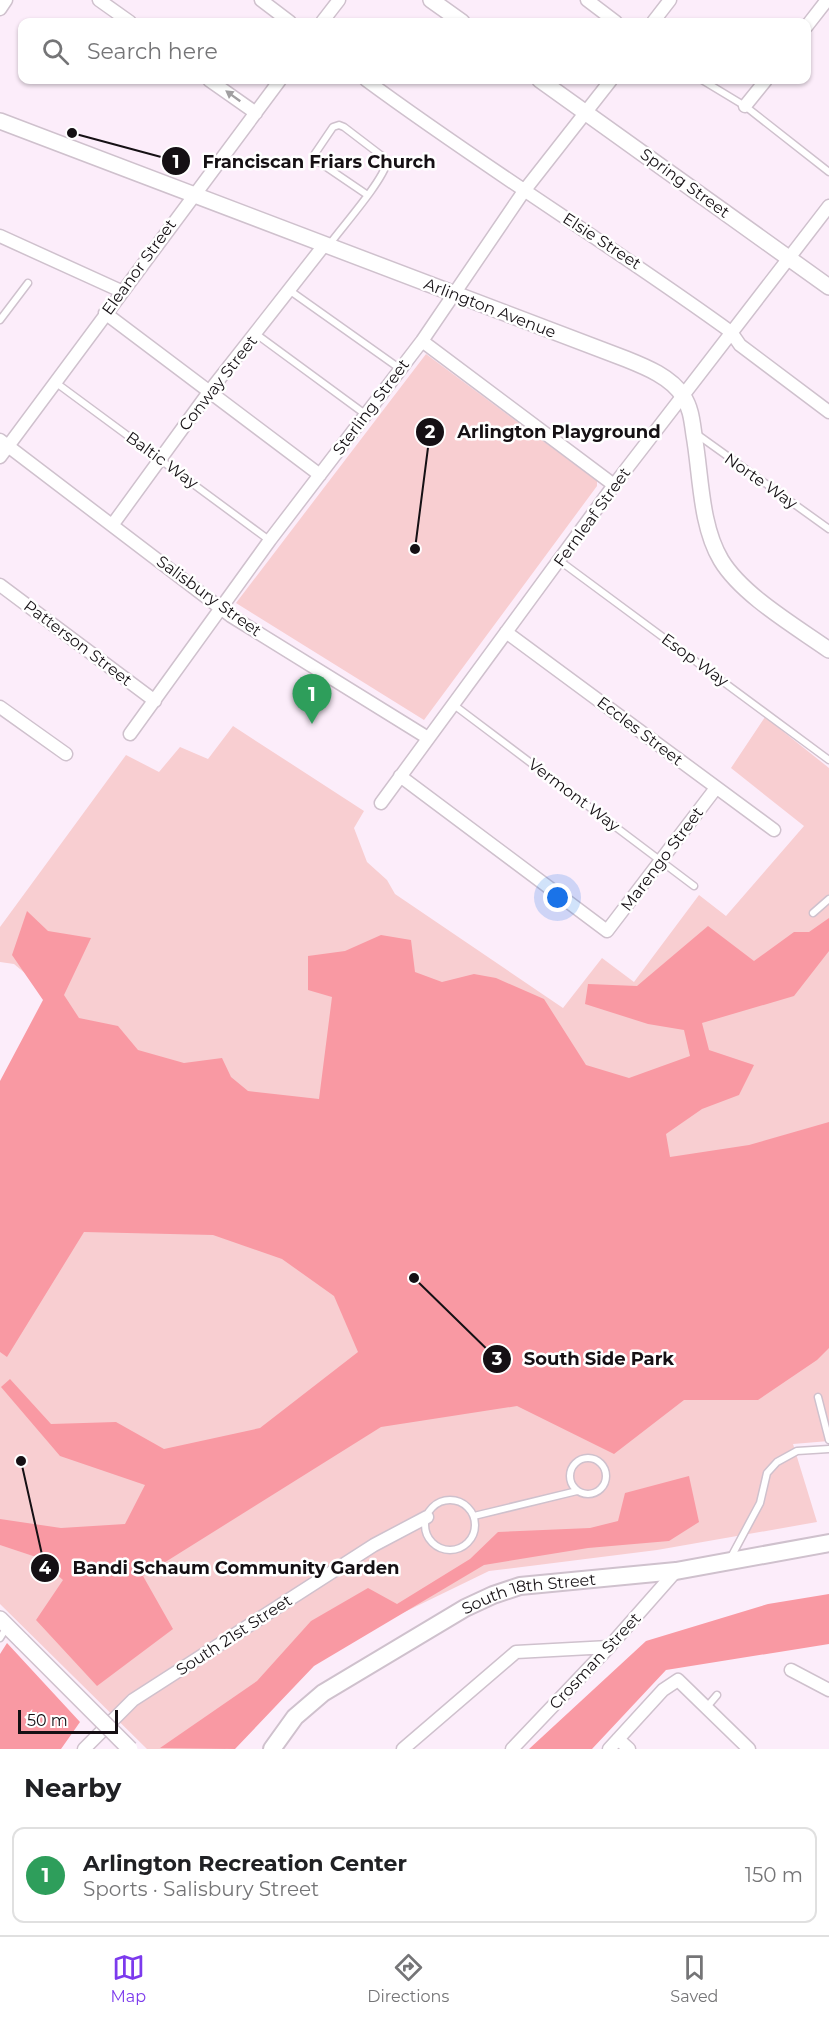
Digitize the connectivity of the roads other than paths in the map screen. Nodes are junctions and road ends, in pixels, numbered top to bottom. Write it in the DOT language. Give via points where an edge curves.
graph roads {
  1 [pos="6,0"];
  2 [pos="99,0"];
  3 [pos="261,0"];
  4 [pos="339,0"];
  5 [pos="432,0"];
  6 [pos="587,0"];
  7 [pos="670,0"];
  8 [pos="827,0"];
  9 [pos="0,9"];
  10 [pos="124,18"];
  11 [pos="285,18"];
  12 [pos="325,18"];
  13 [pos="457,18"];
  14 [pos="611,18"];
  15 [pos="656,18"];
  16 [pos="811,22"];
  17 [pos="215,84"];
  18 [pos="277,84"];
  19 [pos="372,84"];
  20 [pos="546,84"];
  21 [pos="608,84"];
  22 [pos="709,84"];
  23 [pos="763,84"];
  24 [pos="746,106"];
  25 [pos="256,113"];
  26 [pos="586,113"];
  27 [pos="0,122"];
  28 [pos="829,172"];
  29 [pos="524,191"];
  30 [pos="366,194"];
  31 [pos="193,195"];
  32 [pos="829,206"];
  33 [pos="0,236"];
  34 [pos="327,245"];
  35 [pos="789,257"];
  36 [pos="28,283"];
  37 [pos="829,287"];
  38 [pos="289,290"];
  39 [pos="121,291"];
  40 [pos="454,295"];
  41 [pos="105,313"];
  42 [pos="0,320"];
  43 [pos="731,332"];
  44 [pos="256,334"];
  45 [pos="422,341"];
  46 [pos="399,368"];
  47 [pos="54,381"];
  48 [pos="209,392"];
  49 [pos="683,395"];
  50 [pos="829,412"];
  51 [pos="365,414"];
  52 [pos="694,432"];
  53 [pos="3,448"];
  54 [pos="160,459"];
  55 [pos="320,474"];
  56 [pos="614,485"];
  57 [pos="113,524"];
  58 [pos="829,529"];
  59 [pos="270,540"];
  60 [pos="560,561"];
  61 [pos="0,585"];
  62 [pos="222,607"];
  63 [pos="506,632"];
  64 [pos="829,650"];
  65 [pos="155,701"];
  66 [pos="454,705"];
  67 [pos="0,707"];
  68 [pos="130,734"];
  69 [pos="428,738"];
  70 [pos="66,754"];
  71 [pos="829,760"];
  72 [pos="400,776"];
  73 [pos="716,788"];
  74 [pos="381,803"];
  75 [pos="774,830"];
  76 [pos="662,860"];
  77 [pos="694,886"];
  78 [pos="829,899"];
  79 [pos="813,913"];
  80 [pos="818,1396"];
  81 [pos="829,1440"];
  82 [pos="829,1449"];
  83 [pos="577,1491"];
  84 [pos="427,1516"];
  85 [pos="474,1516"];
  86 [pos="829,1543"];
  87 [pos="729,1561"];
  88 [pos="676,1571"];
  89 [pos="3,1628"];
  90 [pos="609,1647"];
  91 [pos="791,1670"];
  92 [pos="829,1690"];
  93 [pos="717,1695"];
  94 [pos="706,1708"];
  95 [pos="618,1738"];
  96 [pos="84,1749"];
  97 [pos="130,1749"];
  98 [pos="272,1749"];
  99 [pos="403,1749"];
  100 [pos="512,1749"];
  101 [pos="609,1749"];
  102 [pos="629,1749"];
  103 [pos="749,1749"];
  1 -- 9 [label="street"];
  2 -- 10 [label="street"];
  3 -- 11 [label="street"];
  4 -- 12 [label="street"];
  5 -- 13 [label="street"];
  6 -- 14 [label="street"];
  7 -- 15 [label="street"];
  8 -- 16 [label="street"];
  25 -- 17 [label="street, one-way"];
  18 -- 25 [label="street, Eleanor Street"];
  19 -- 29 [label="street, Elsie Street"];
  20 -- 26 [label="street, Spring Street"];
  21 -- 26 [label="street, Sterling Street"];
  22 -- 24 [label="lane"];
  23 -- 24 [label="street"];
  24 -- 28 [label="lane"];
  25 -- 31 [label="street, Eleanor Street"];
  26 -- 29 [label="street, Sterling Street"];
  26 -- 35 [label="street, Spring Street"];
  27 -- 31 [label="street, Arlington Avenue"];
  29 -- 40 [label="street, Sterling Street"];
  29 -- 43 [label="street, Elsie Street" via="650,273"];
  30 -- 30 [label="lane" via="387,162 344,127 333,127 314,155"];
  30 -- 34 [label="lane"];
  31 -- 34 [label="street, Arlington Avenue"];
  31 -- 39 [label="street, Eleanor Street"];
  32 -- 35 [label="street, Fernleaf Street"];
  33 -- 39 [label="street"];
  34 -- 38 [label="street, Conway Street"];
  34 -- 40 [label="street, Arlington Avenue"];
  35 -- 37 [label="street, Spring Street"];
  35 -- 43 [label="street, Fernleaf Street"];
  36 -- 42 [label="lane"];
  38 -- 44 [label="street, Conway Street"];
  38 -- 46 [label="lane"];
  39 -- 41 [label="street, Eleanor Street"];
  40 -- 45 [label="street, Sterling Street"];
  40 -- 49 [label="street, Arlington Avenue" via="645,366"];
  41 -- 47 [label="street, Eleanor Street"];
  41 -- 48 [label="street"];
  43 -- 49 [label="street, Fernleaf Street"];
  43 -- 50 [label="street, Elsie Street" via="740,345"];
  44 -- 48 [label="street, Conway Street"];
  44 -- 51 [label="lane"];
  45 -- 46 [label="street, Sterling Street"];
  45 -- 56 [label="street"];
  46 -- 51 [label="street, Sterling Street"];
  47 -- 53 [label="street, Eleanor Street"];
  47 -- 54 [label="lane, Baltic Way"];
  48 -- 54 [label="street, Conway Street"];
  48 -- 55 [label="street"];
  49 -- 52 [label="street, Arlington Avenue"];
  49 -- 56 [label="street, Fernleaf Street"];
  51 -- 55 [label="street, Sterling Street"];
  52 -- 58 [label="lane, Norte Way"];
  52 -- 64 [label="street, Arlington Avenue" via="708,521 719,557 744,587"];
  53 -- 57 [label="street, Salisbury Street"];
  54 -- 57 [label="street, Conway Street"];
  54 -- 59 [label="lane, Baltic Way"];
  55 -- 59 [label="street, Sterling Street"];
  56 -- 60 [label="street, Fernleaf Street"];
  57 -- 62 [label="street, Salisbury Street"];
  59 -- 62 [label="street, Sterling Street"];
  60 -- 63 [label="street, Fernleaf Street"];
  60 -- 71 [label="lane, Esop Way"];
  61 -- 65 [label="street, Patterson Street"];
  62 -- 65 [label="street, Sterling Street"];
  62 -- 69 [label="street, Salisbury Street"];
  63 -- 66 [label="street, Fernleaf Street"];
  63 -- 73 [label="street, Eccles Street"];
  65 -- 68 [label="street, Sterling Street"];
  66 -- 69 [label="street, Fernleaf Street"];
  66 -- 76 [label="lane, Vermont Way"];
  67 -- 70 [label="street"];
  69 -- 72 [label="street, Fernleaf Street"];
  72 -- 74 [label="street, Fernleaf Street"];
  72 -- 76 [label="street, Marengo Street" via="607,930"];
  73 -- 75 [label="street, Eccles Street"];
  73 -- 76 [label="street, Marengo Street"];
  76 -- 77 [label="lane, Vermont Way"];
  78 -- 79 [label="lane"];
  80 -- 81 [label="lane"];
  82 -- 87 [label="lane" via="797,1450 767,1473 760,1503"];
  83 -- 83 [label="lane" via="589,1495 604,1485 606,1473 600,1463 584,1459 573,1465 570,1476"];
  83 -- 85 [label="lane"];
  84 -- 85 [label="lane" via="436,1505 450,1500 464,1504"];
  84 -- 85 [label="lane" via="425,1525 431,1541 438,1547 455,1550 470,1541"];
  84 -- 96 [label="street, South 21st Street" via="374,1545 133,1700"];
  86 -- 87 [label="main road, South 18th Street"];
  87 -- 88 [label="main road, South 18th Street"];
  88 -- 90 [label="street, Crosman Street"];
  88 -- 98 [label="main road, South 18th Street" via="520,1586 493,1595 323,1693 296,1717"];
  89 -- 97 [label="street, bridge" via="22,1641"];
  90 -- 99 [label="street" via="516,1652"];
  90 -- 100 [label="street, Crosman Street"];
  91 -- 92 [label="street"];
  93 -- 94 [label="lane"];
  94 -- 95 [label="street" via="678,1680 663,1690"];
  94 -- 103 [label="street"];
  95 -- 101 [label="street"];
  95 -- 102 [label="street"];
}
